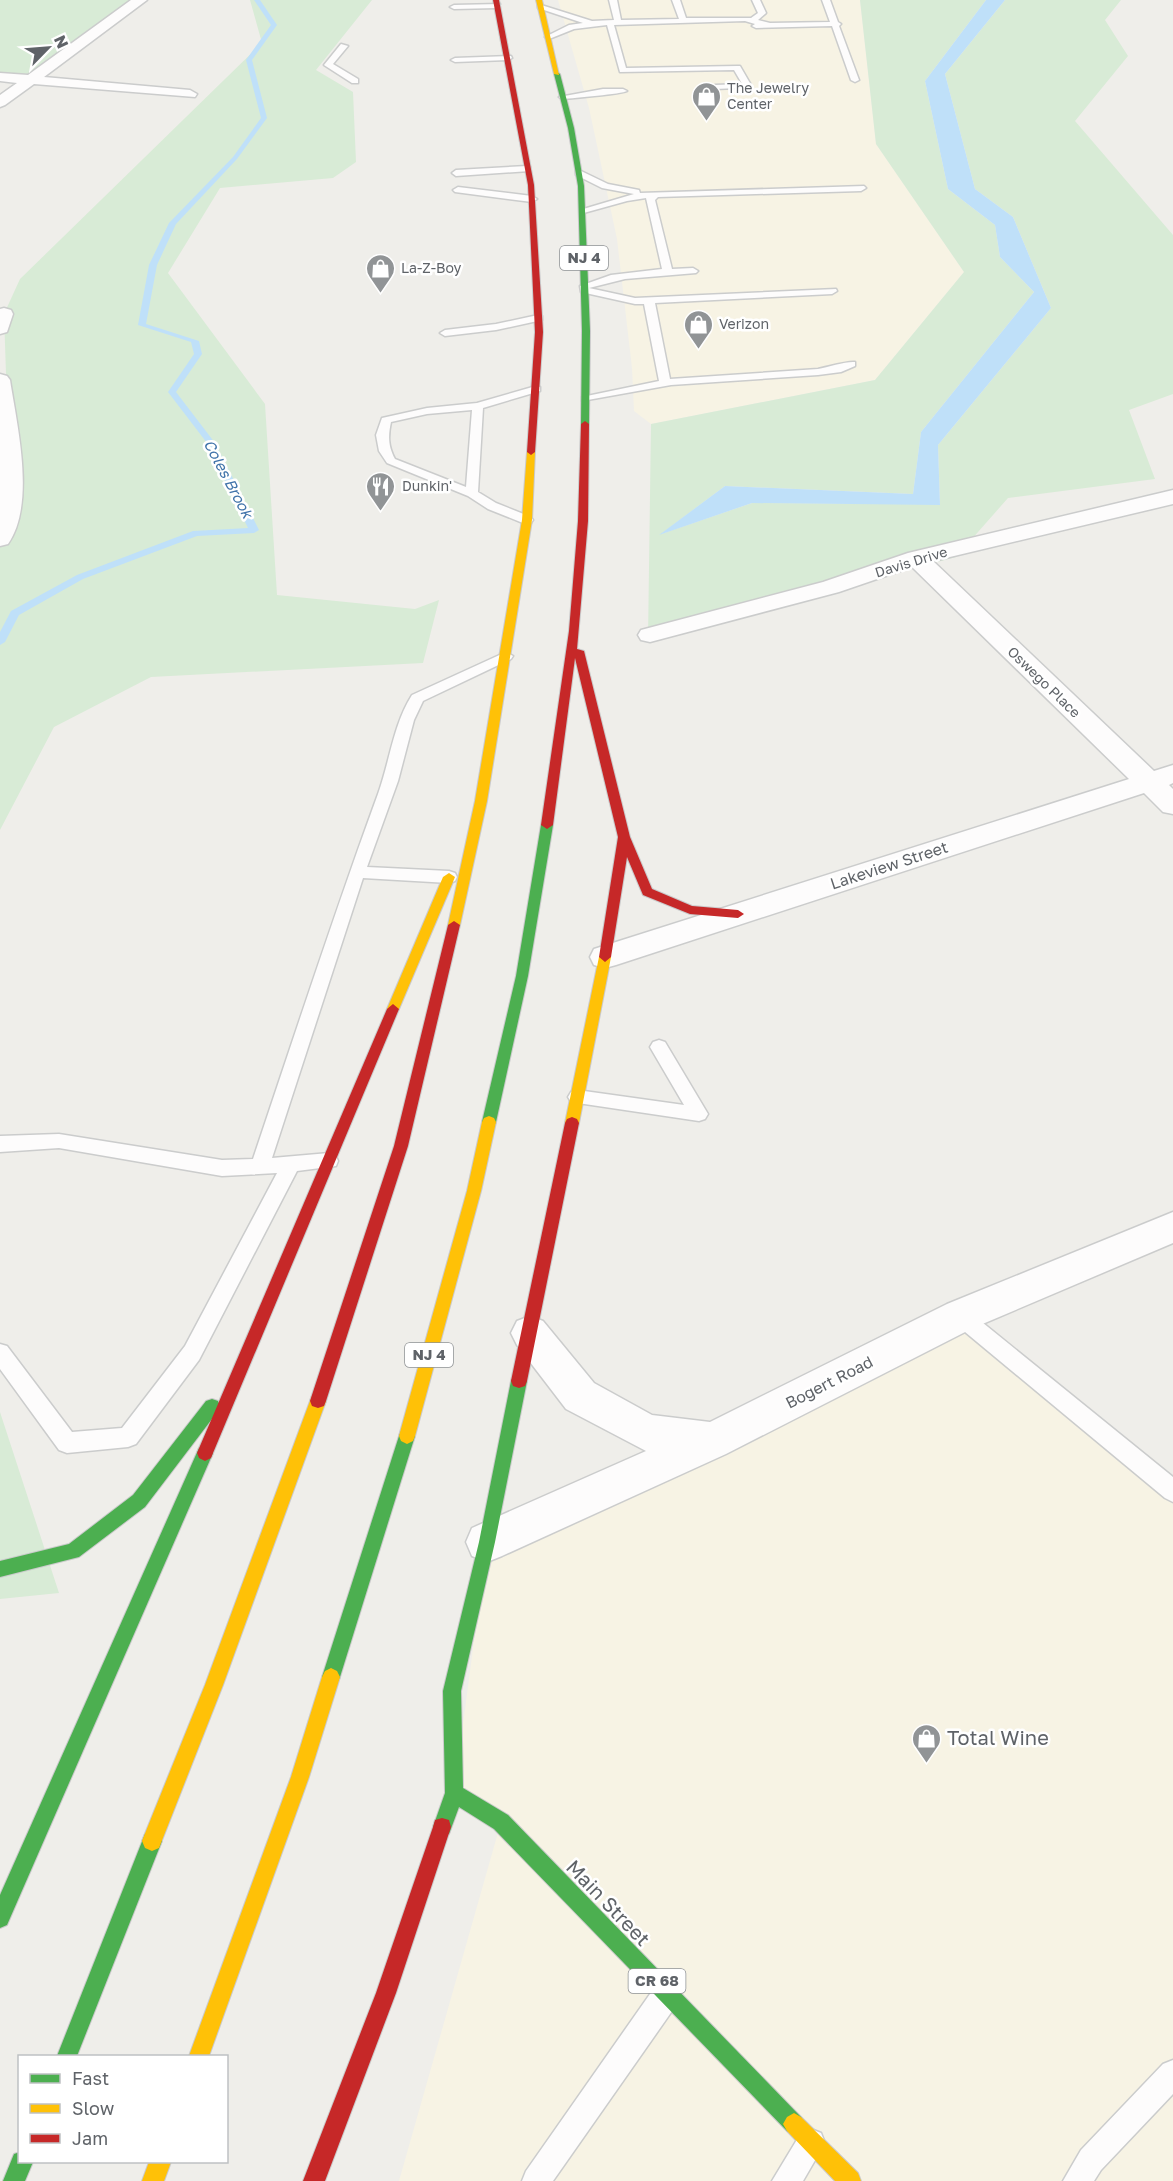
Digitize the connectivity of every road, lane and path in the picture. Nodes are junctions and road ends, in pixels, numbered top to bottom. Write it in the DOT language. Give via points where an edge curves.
graph roads {
  1 [pos="140,0"];
  2 [pos="613,0"];
  3 [pos="676,0"];
  4 [pos="756,0"];
  5 [pos="826,0"];
  6 [pos="497,3"];
  7 [pos="540,3"];
  8 [pos="454,7"];
  9 [pos="683,20"];
  10 [pos="753,21"];
  11 [pos="593,23"];
  12 [pos="617,23"];
  13 [pos="837,24"];
  14 [pos="767,25"];
  15 [pos="549,37"];
  16 [pos="344,46"];
  17 [pos="507,53"];
  18 [pos="456,56"];
  19 [pos="0,77"];
  20 [pos="30,80"];
  21 [pos="855,80"];
  22 [pos="355,81"];
  23 [pos="716,87"];
  24 [pos="623,91"];
  25 [pos="190,94"];
  26 [pos="563,97"];
  27 [pos="0,102"];
  28 [pos="527,169"];
  29 [pos="456,172"];
  30 [pos="579,173"];
  31 [pos="861,188"];
  32 [pos="458,190"];
  33 [pos="655,190"];
  34 [pos="532,199"];
  35 [pos="583,212"];
  36 [pos="693,271"];
  37 [pos="668,272"];
  38 [pos="585,288"];
  39 [pos="832,291"];
  40 [pos="649,301"];
  41 [pos="538,318"];
  42 [pos="445,333"];
  43 [pos="851,364"];
  44 [pos="0,380"];
  45 [pos="665,383"];
  46 [pos="536,389"];
  47 [pos="586,399"];
  48 [pos="478,406"];
  49 [pos="4,433"];
  50 [pos="472,493"];
  51 [pos="1173,497"];
  52 [pos="527,520"];
  53 [pos="0,539"];
  54 [pos="916,558"];
  55 [pos="574,631"];
  56 [pos="650,635"];
  57 [pos="506,656"];
  58 [pos="1161,778"];
  59 [pos="480,801"];
  60 [pos="1173,805"];
  61 [pos="624,837"];
  62 [pos="356,872"];
  63 [pos="449,877"];
  64 [pos="738,914"];
  65 [pos="605,957"];
  66 [pos="659,1047"];
  67 [pos="577,1096"];
  68 [pos="0,1144"];
  69 [pos="329,1161"];
  70 [pos="292,1163"];
  71 [pos="260,1167"];
  72 [pos="1173,1227"];
  73 [pos="960,1316"];
  74 [pos="530,1333"];
  75 [pos="0,1353"];
  76 [pos="244,1364"];
  77 [pos="712,1441"];
  78 [pos="1173,1491"];
  79 [pos="487,1542"];
  80 [pos="0,1569"];
  81 [pos="454,1793"];
  82 [pos="0,1918"];
  83 [pos="669,1992"];
  84 [pos="67,2055"];
  85 [pos="199,2055"];
  86 [pos="1173,2074"];
  87 [pos="812,2142"];
  88 [pos="22,2163"];
  89 [pos="160,2163"];
  90 [pos="14,2181"];
  91 [pos="153,2181"];
  92 [pos="315,2181"];
  93 [pos="536,2181"];
  94 [pos="786,2181"];
  95 [pos="850,2181"];
  96 [pos="1077,2181"];
  1 -- 20 [label="street"];
  2 -- 12 [label="lane"];
  3 -- 9 [label="lane"];
  4 -- 10 [label="lane" via="762,13"];
  5 -- 13 [label="lane"];
  6 -- 8 [label="lane"];
  6 -- 17 [label="main road, NJ 4"];
  7 -- 11 [label="lane" via="573,19"];
  7 -- 15 [label="main road, NJ 4"];
  9 -- 10 [label="lane"];
  9 -- 12 [label="lane"];
  10 -- 14 [label="lane"];
  11 -- 12 [label="lane"];
  11 -- 15 [label="lane"];
  12 -- 14 [label="lane" via="641,27"];
  12 -- 23 [label="lane" via="623,70 737,68 743,85"];
  13 -- 14 [label="lane"];
  13 -- 21 [label="lane"];
  15 -- 26 [label="main road, NJ 4"];
  16 -- 22 [label="lane" via="328,65"];
  17 -- 18 [label="lane"];
  17 -- 28 [label="main road, NJ 4"];
  19 -- 20 [label="street"];
  20 -- 25 [label="street"];
  20 -- 27 [label="street"];
  24 -- 26 [label="lane"];
  26 -- 30 [label="main road, NJ 4"];
  28 -- 29 [label="lane"];
  28 -- 34 [label="main road, NJ 4"];
  30 -- 33 [label="lane" via="627,191"];
  30 -- 35 [label="main road, NJ 4"];
  31 -- 33 [label="lane"];
  32 -- 34 [label="lane"];
  33 -- 35 [label="lane"];
  33 -- 37 [label="lane" via="650,199"];
  34 -- 41 [label="main road, NJ 4"];
  35 -- 38 [label="main road, NJ 4"];
  36 -- 37 [label="lane"];
  37 -- 38 [label="lane" via="608,278"];
  38 -- 40 [label="lane" via="614,298"];
  38 -- 47 [label="main road, NJ 4"];
  39 -- 40 [label="lane"];
  40 -- 45 [label="lane"];
  41 -- 42 [label="lane"];
  41 -- 46 [label="main road, NJ 4"];
  43 -- 45 [label="lane" via="819,372"];
  44 -- 49 [label="street"];
  45 -- 47 [label="lane"];
  46 -- 48 [label="lane"];
  46 -- 52 [label="main road, NJ 4"];
  47 -- 55 [label="main road, NJ 4" via="583,520"];
  48 -- 50 [label="lane"];
  48 -- 50 [label="lane" via="386,420 382,435 391,461"];
  49 -- 53 [label="street" via="10,511"];
  50 -- 52 [label="lane"];
  51 -- 54 [label="street, Davis Drive"];
  52 -- 57 [label="main road, NJ 4"];
  54 -- 56 [label="street, Davis Drive" via="831,587"];
  54 -- 58 [label="street, Oswego Place"];
  55 -- 61 [label="main road"];
  55 -- 85 [label="main road, NJ 4" via="522,976 474,1191 402,1449 300,1777"];
  57 -- 59 [label="main road, NJ 4"];
  57 -- 62 [label="lane" via="417,698 409,711 391,781"];
  58 -- 60 [label="street, Oswego Place"];
  58 -- 64 [label="street, Lakeview Street"];
  59 -- 63 [label="main road"];
  59 -- 84 [label="main road, NJ 4" via="401,1146 328,1373 214,1685"];
  61 -- 64 [label="main road" via="647,892 690,910"];
  61 -- 65 [label="main road"];
  62 -- 63 [label="lane"];
  62 -- 71 [label="lane"];
  63 -- 69 [label="main road"];
  64 -- 65 [label="street, Lakeview Street"];
  65 -- 67 [label="main road"];
  66 -- 67 [label="lane" via="699,1114"];
  67 -- 74 [label="main road"];
  68 -- 71 [label="lane" via="59,1141 222,1168"];
  69 -- 70 [label="lane"];
  69 -- 76 [label="main road"];
  70 -- 71 [label="lane"];
  70 -- 75 [label="lane" via="192,1353 128,1437 67,1443"];
  72 -- 73 [label="street, Bogert Road"];
  73 -- 77 [label="street, Bogert Road"];
  73 -- 78 [label="lane"];
  74 -- 77 [label="street" via="580,1396 647,1433"];
  74 -- 79 [label="main road"];
  76 -- 80 [label="main road" via="139,1501 73,1551"];
  76 -- 82 [label="main road"];
  77 -- 79 [label="street, Bogert Road"];
  79 -- 81 [label="main road" via="452,1691"];
  81 -- 83 [label="main road, Main Street / CR 68" via="501,1822"];
  81 -- 92 [label="main road" via="386,1993"];
  83 -- 87 [label="main road, Main Street / CR 68"];
  83 -- 93 [label="lane"];
  86 -- 96 [label="lane" via="1091,2160"];
  87 -- 94 [label="lane"];
  87 -- 95 [label="main road, Main Street / CR 68"];
  88 -- 90 [label="main road"];
  89 -- 91 [label="main road"];
}
